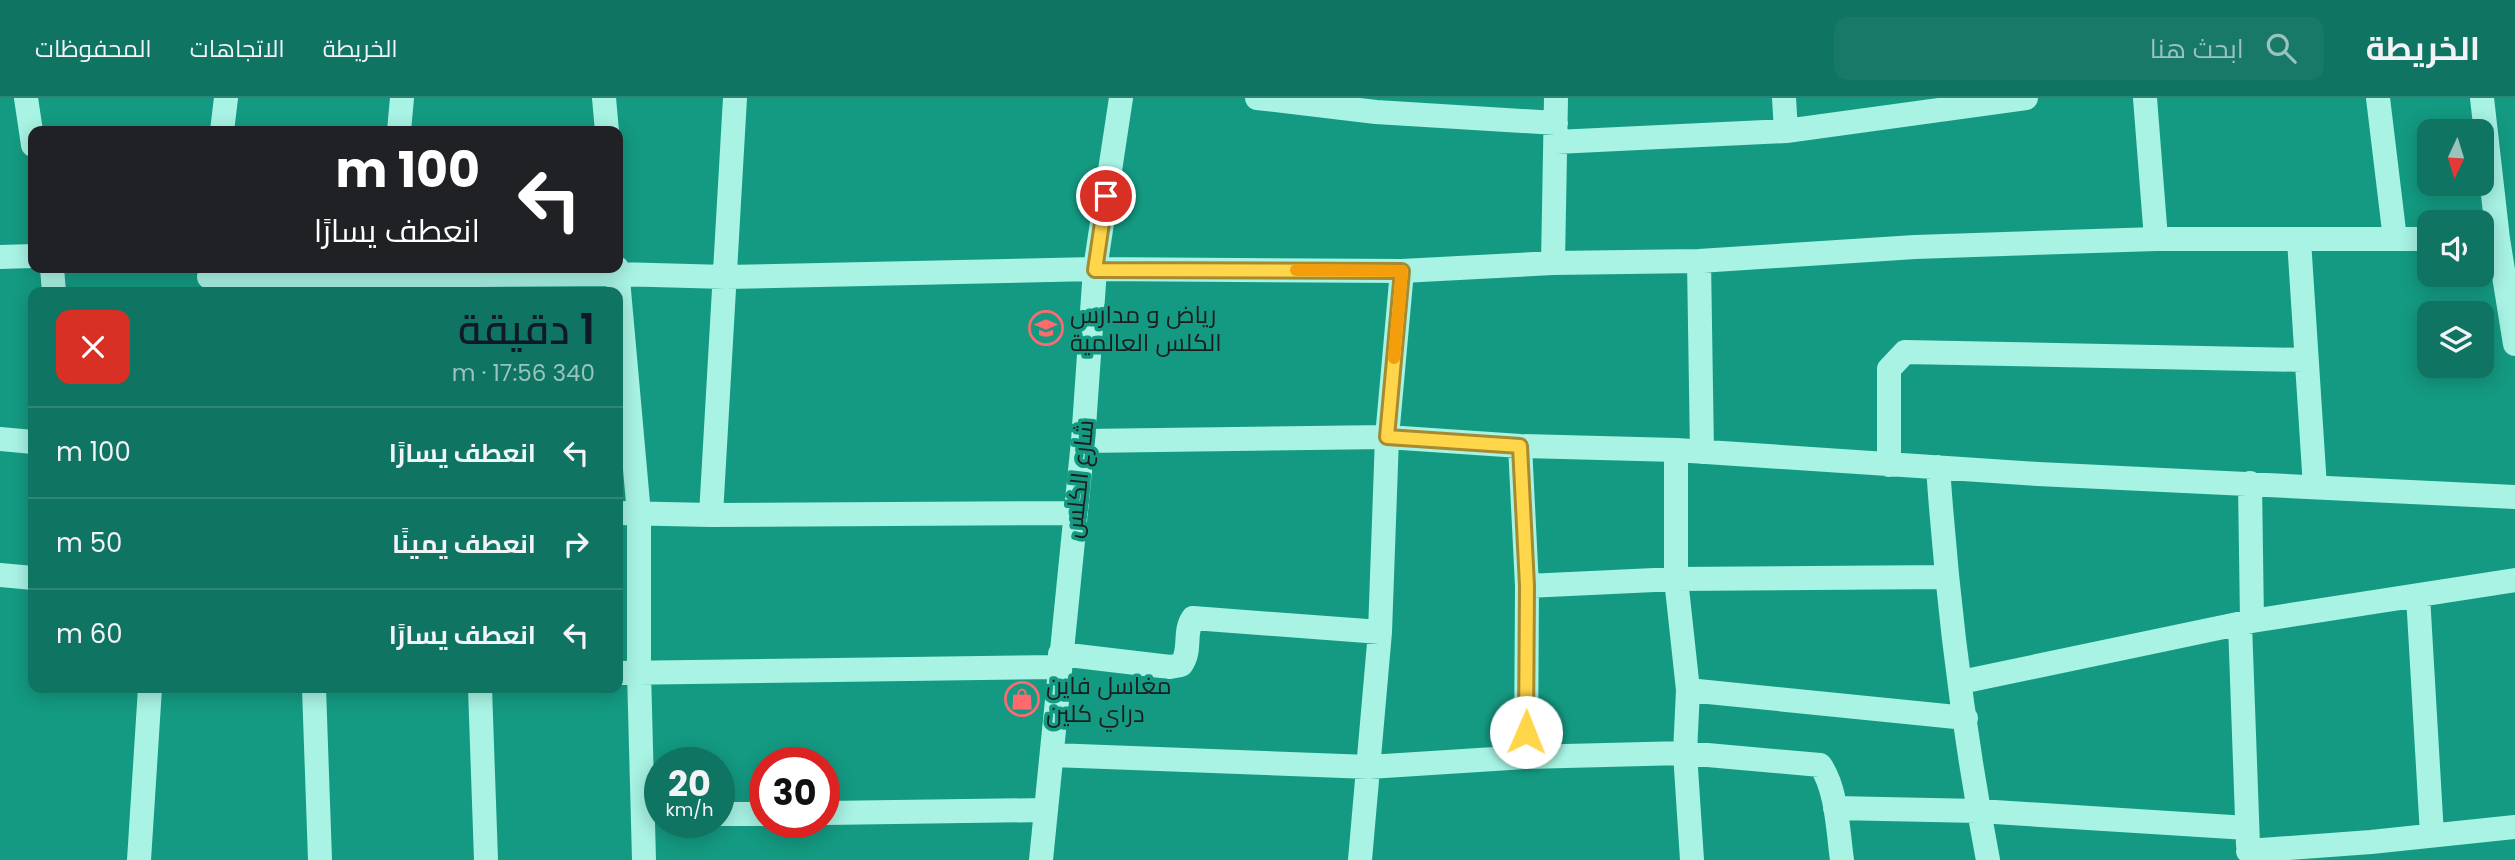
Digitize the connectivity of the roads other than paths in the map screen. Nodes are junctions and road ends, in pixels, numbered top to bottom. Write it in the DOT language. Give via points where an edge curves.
graph roads {
  1 [pos="26,98"];
  2 [pos="226,98"];
  3 [pos="402,98"];
  4 [pos="604,98"];
  5 [pos="735,98"];
  6 [pos="1121,98"];
  7 [pos="1257,98"];
  8 [pos="1556,98"];
  9 [pos="1784,98"];
  10 [pos="2026,98"];
  11 [pos="2145,98"];
  12 [pos="2378,98"];
  13 [pos="2483,98"];
  14 [pos="1375,105"];
  15 [pos="30,126"];
  16 [pos="223,126"];
  17 [pos="399,126"];
  18 [pos="607,126"];
  19 [pos="1786,131"];
  20 [pos="1556,132"];
  21 [pos="2498,231"];
  22 [pos="2156,239"];
  23 [pos="2395,239"];
  24 [pos="2417,239"];
  25 [pos="2299,240"];
  26 [pos="28,256"];
  27 [pos="0,257"];
  28 [pos="1699,261"];
  29 [pos="1553,263"];
  30 [pos="1095,270"];
  31 [pos="623,271"];
  32 [pos="1402,271"];
  33 [pos="560,273"];
  34 [pos="726,277"];
  35 [pos="209,279"];
  36 [pos="387,279"];
  37 [pos="2515,344"];
  38 [pos="2305,360"];
  39 [pos="623,403"];
  40 [pos="1387,437"];
  41 [pos="0,439"];
  42 [pos="1083,441"];
  43 [pos="28,442"];
  44 [pos="1520,446"];
  45 [pos="1676,450"];
  46 [pos="1702,452"];
  47 [pos="1889,465"];
  48 [pos="1938,467"];
  49 [pos="2250,484"];
  50 [pos="2315,487"];
  51 [pos="2515,497"];
  52 [pos="628,513"];
  53 [pos="1076,513"];
  54 [pos="711,515"];
  55 [pos="0,575"];
  56 [pos="1946,577"];
  57 [pos="28,578"];
  58 [pos="1676,579"];
  59 [pos="2515,580"];
  60 [pos="1527,586"];
  61 [pos="2418,596"];
  62 [pos="2246,622"];
  63 [pos="1380,632"];
  64 [pos="1060,660"];
  65 [pos="628,672"];
  66 [pos="1961,682"];
  67 [pos="1688,690"];
  68 [pos="150,693"];
  69 [pos="314,693"];
  70 [pos="480,693"];
  71 [pos="1966,718"];
  72 [pos="1685,753"];
  73 [pos="1052,755"];
  74 [pos="1525,757"];
  75 [pos="1369,767"];
  76 [pos="644,772"];
  77 [pos="1835,808"];
  78 [pos="1045,810"];
  79 [pos="1979,811"];
  80 [pos="840,813"];
  81 [pos="2515,827"];
  82 [pos="2432,835"];
  83 [pos="648,838"];
  84 [pos="2248,846"];
  85 [pos="2373,851"];
  86 [pos="139,860"];
  87 [pos="320,860"];
  88 [pos="486,860"];
  89 [pos="644,860"];
  90 [pos="1041,860"];
  91 [pos="1360,860"];
  92 [pos="1692,860"];
  93 [pos="1842,860"];
  94 [pos="1988,860"];
  1 -- 15 [label="street"];
  2 -- 16 [label="street"];
  3 -- 17 [label="street"];
  4 -- 18 [label="street"];
  5 -- 34 [label="street"];
  6 -- 30 [label="street, شارع الكلس"];
  7 -- 14 [label="street"];
  8 -- 20 [label="street"];
  9 -- 19 [label="street"];
  10 -- 19 [label="street"];
  11 -- 22 [label="street"];
  12 -- 23 [label="street"];
  13 -- 21 [label="street"];
  14 -- 20 [label="street"];
  19 -- 20 [label="street"];
  20 -- 29 [label="street"];
  21 -- 37 [label="street"];
  22 -- 25 [label="street"];
  22 -- 28 [label="street" via="1915,247"];
  23 -- 24 [label="street"];
  23 -- 25 [label="street"];
  25 -- 38 [label="street"];
  26 -- 27 [label="street"];
  28 -- 29 [label="street"];
  28 -- 46 [label="street"];
  29 -- 32 [label="street"];
  30 -- 32 [label="street"];
  30 -- 34 [label="street"];
  30 -- 42 [label="street, شارع الكلس"];
  31 -- 34 [label="street"];
  32 -- 40 [label="street"];
  33 -- 36 [label="street"];
  34 -- 54 [label="street"];
  35 -- 36 [label="street"];
  38 -- 47 [label="street" via="1905,352 1889,369"];
  38 -- 50 [label="street"];
  39 -- 52 [label="street"];
  40 -- 42 [label="street"];
  40 -- 44 [label="street"];
  40 -- 63 [label="street"];
  41 -- 43 [label="street"];
  42 -- 53 [label="street, شارع الكلس"];
  44 -- 45 [label="street"];
  44 -- 60 [label="street"];
  45 -- 46 [label="street"];
  45 -- 58 [label="street"];
  46 -- 47 [label="street"];
  47 -- 48 [label="street"];
  48 -- 49 [label="street"];
  48 -- 56 [label="street"];
  49 -- 50 [label="street"];
  49 -- 62 [label="street"];
  50 -- 51 [label="street"];
  52 -- 54 [label="street"];
  52 -- 65 [label="street"];
  53 -- 54 [label="street"];
  53 -- 64 [label="street, شارع الكلس"];
  55 -- 57 [label="street"];
  56 -- 58 [label="street"];
  56 -- 66 [label="street"];
  58 -- 60 [label="street"];
  58 -- 67 [label="street"];
  59 -- 61 [label="street"];
  60 -- 74 [label="street"];
  61 -- 62 [label="street"];
  61 -- 82 [label="street"];
  62 -- 66 [label="street"];
  62 -- 84 [label="street"];
  63 -- 64 [label="street" via="1193,618 1187,657 1181,665"];
  63 -- 75 [label="street"];
  64 -- 65 [label="street"];
  64 -- 73 [label="street, شارع الكلس"];
  65 -- 76 [label="street"];
  66 -- 71 [label="street"];
  67 -- 71 [label="street"];
  67 -- 72 [label="street"];
  68 -- 86 [label="street"];
  69 -- 87 [label="street"];
  70 -- 88 [label="street"];
  71 -- 79 [label="street"];
  72 -- 74 [label="street"];
  72 -- 77 [label="street" via="1820,765"];
  72 -- 92 [label="street"];
  73 -- 75 [label="street"];
  73 -- 78 [label="street, شارع الكلس"];
  74 -- 75 [label="street"];
  75 -- 91 [label="street"];
  77 -- 79 [label="street"];
  77 -- 93 [label="street"];
  78 -- 80 [label="street"];
  78 -- 90 [label="street, شارع الكلس"];
  79 -- 84 [label="street"];
  79 -- 94 [label="street"];
  81 -- 82 [label="street"];
  82 -- 85 [label="street"];
  83 -- 89 [label="street"];
  84 -- 85 [label="street"];
}
